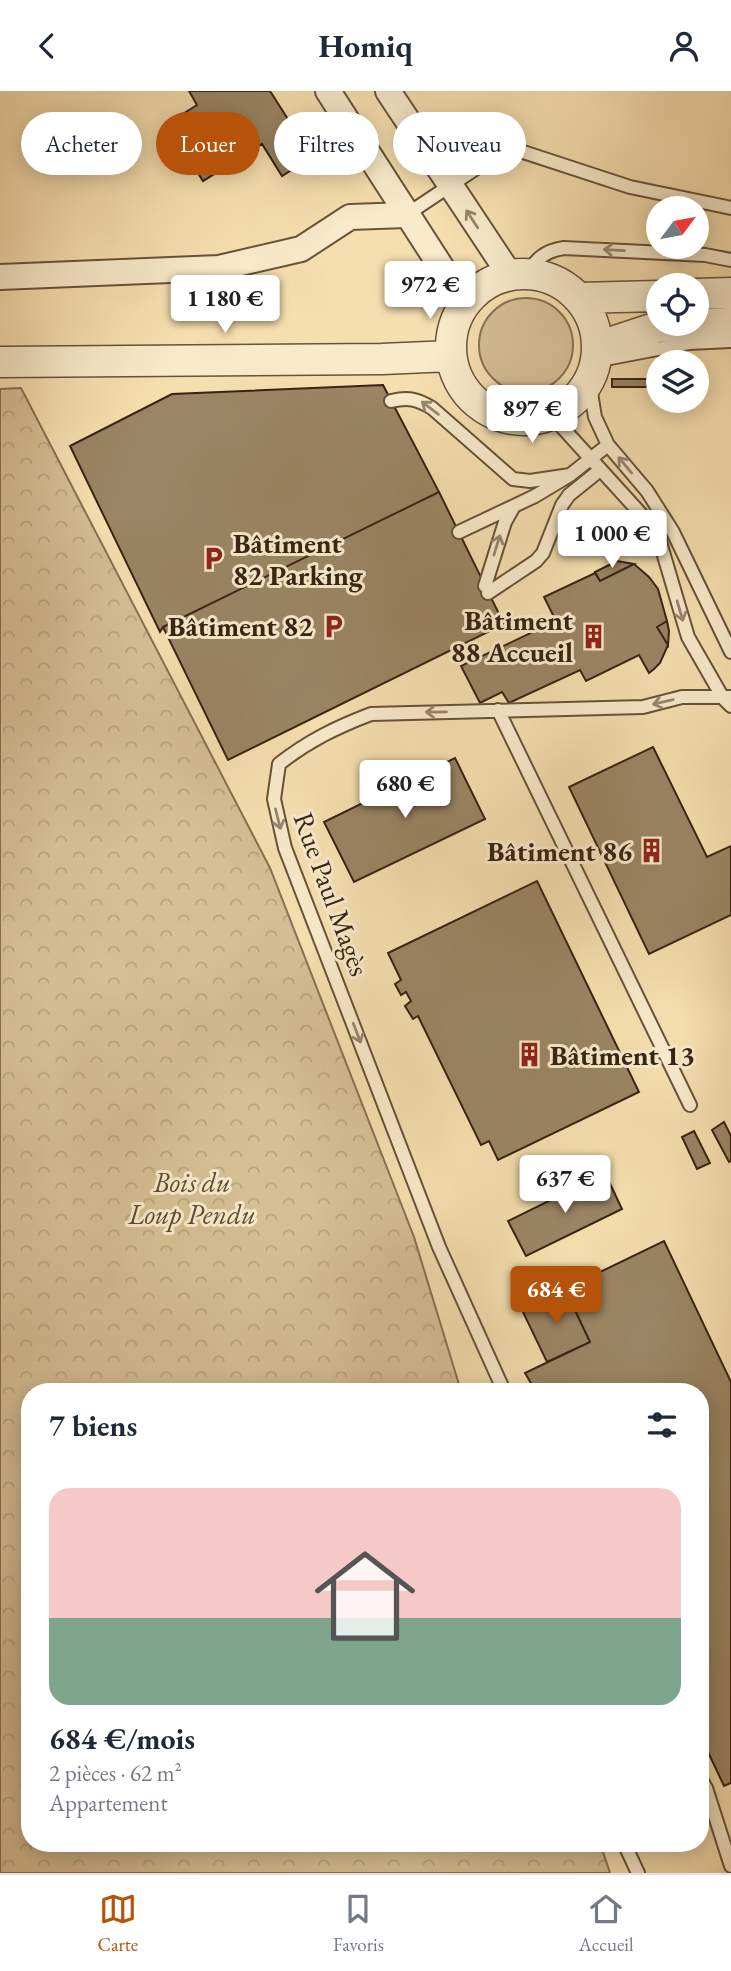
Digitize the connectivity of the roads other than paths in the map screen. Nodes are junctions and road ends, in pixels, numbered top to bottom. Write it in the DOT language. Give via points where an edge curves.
graph roads {
  1 [pos="328,91"];
  2 [pos="388,91"];
  3 [pos="450,184"];
  4 [pos="731,208"];
  5 [pos="406,215"];
  6 [pos="731,260"];
  7 [pos="518,275"];
  8 [pos="0,277"];
  9 [pos="731,293"];
  10 [pos="709,294"];
  11 [pos="646,296"];
  12 [pos="578,298"];
  13 [pos="465,304"];
  14 [pos="731,323"];
  15 [pos="731,341"];
  16 [pos="451,356"];
  17 [pos="0,362"];
  18 [pos="594,363"];
  19 [pos="391,401"];
  20 [pos="551,415"];
  21 [pos="608,445"];
  22 [pos="590,459"];
  23 [pos="600,470"];
  24 [pos="570,475"];
  25 [pos="514,506"];
  26 [pos="459,532"];
  27 [pos="731,652"];
  28 [pos="728,700"];
  29 [pos="498,710"];
  30 [pos="690,1105"];
  31 [pos="499,1383"];
  32 [pos="709,1797"];
  33 [pos="628,1852"];
  34 [pos="731,1866"];
  35 [pos="638,1873"];
  1 -- 5 [label="street"];
  2 -- 3 [label="street"];
  3 -- 4 [label="lane" via="508,147 630,187"];
  3 -- 5 [label="lane"];
  7 -- 3 [label="street, one-way"];
  5 -- 8 [label="street" via="350,217 301,249 219,268"];
  5 -- 13 [label="street"];
  6 -- 7 [label="lane, one-way" via="564,248 549,250"];
  7 -- 12 [label="street" via="558,283"];
  7 -- 13 [label="street" via="493,281"];
  9 -- 10 [label="street"];
  11 -- 12 [label="street"];
  12 -- 18 [label="street" via="595,329"];
  13 -- 16 [label="street" via="457,318"];
  14 -- 18 [label="street" via="657,327"];
  15 -- 18 [label="lane" via="689,343"];
  16 -- 17 [label="street"];
  16 -- 20 [label="street" via="469,395 487,410 510,419"];
  18 -- 20 [label="street" via="575,400"];
  18 -- 21 [label="lane" via="595,417"];
  24 -- 19 [label="lane, one-way" via="513,479 432,408 407,397"];
  20 -- 22 [label="lane"];
  21 -- 22 [label="lane"];
  27 -- 21 [label="lane, one-way" via="673,532 647,491"];
  22 -- 23 [label="lane"];
  22 -- 24 [label="lane"];
  23 -- 25 [label="lane, one-way" via="569,495 536,561 487,589 505,522"];
  23 -- 28 [label="lane, one-way" via="660,542 688,638"];
  24 -- 25 [label="lane"];
  25 -- 26 [label="lane"];
  28 -- 29 [label="lane, Rue Paul Magès, one-way" via="682,697 643,706"];
  29 -- 30 [label="lane"];
  29 -- 31 [label="lane, Rue Paul Magès, one-way" via="371,715 335,728 303,744 279,764 274,799 285,848 439,1247"];
  32 -- 34 [label="lane"];
  33 -- 35 [label="lane"];
}
